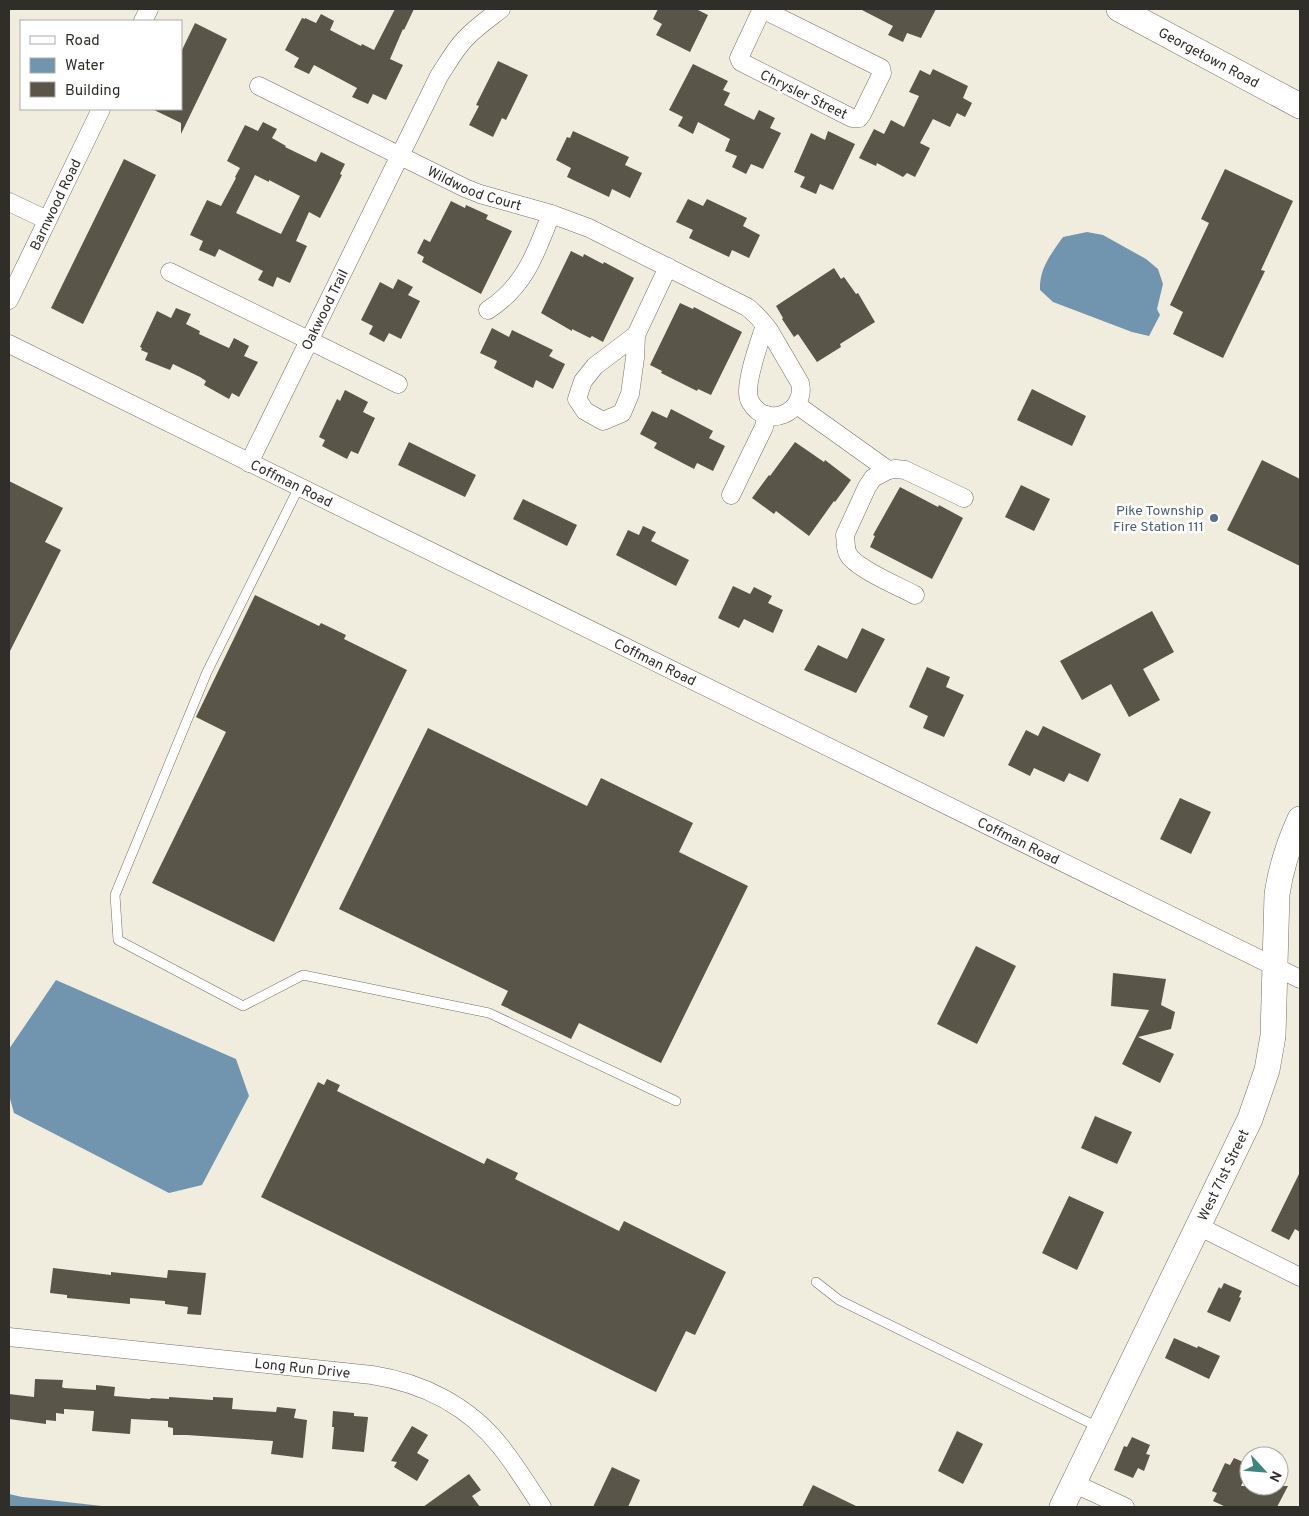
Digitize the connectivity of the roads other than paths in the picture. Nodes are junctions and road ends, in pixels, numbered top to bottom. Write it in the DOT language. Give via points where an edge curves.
graph roads {
  1 [pos="150,9"];
  2 [pos="501,9"];
  3 [pos="762,9"];
  4 [pos="1119,9"];
  5 [pos="144,20"];
  6 [pos="259,86"];
  7 [pos="1300,106"];
  8 [pos="101,110"];
  9 [pos="400,156"];
  10 [pos="9,202"];
  11 [pos="551,214"];
  12 [pos="47,220"];
  13 [pos="668,267"];
  14 [pos="170,272"];
  15 [pos="9,300"];
  16 [pos="488,310"];
  17 [pos="765,325"];
  18 [pos="636,335"];
  19 [pos="309,340"];
  20 [pos="9,344"];
  21 [pos="398,384"];
  22 [pos="797,405"];
  23 [pos="767,415"];
  24 [pos="249,463"];
  25 [pos="888,470"];
  26 [pos="299,488"];
  27 [pos="731,495"];
  28 [pos="964,498"];
  29 [pos="915,595"];
  30 [pos="1300,819"];
  31 [pos="1274,967"];
  32 [pos="1300,979"];
  33 [pos="676,1101"];
  34 [pos="1198,1226"];
  35 [pos="1300,1277"];
  36 [pos="816,1282"];
  37 [pos="9,1337"];
  38 [pos="1100,1428"];
  39 [pos="1073,1484"];
  40 [pos="542,1507"];
  41 [pos="1062,1507"];
  42 [pos="1125,1507"];
  1 -- 5 [label="street"];
  2 -- 9 [label="street, Oakwood Trail" via="474,29 452,54"];
  3 -- 3 [label="street, Chrysler Street" via="881,68 882,73 859,118 852,118 741,62 739,58"];
  4 -- 7 [label="main road, Georgetown Road"];
  6 -- 9 [label="street"];
  8 -- 12 [label="street, Barnwood Road"];
  9 -- 11 [label="street, Wildwood Court" via="473,191"];
  9 -- 19 [label="street, Oakwood Trail"];
  10 -- 12 [label="street"];
  11 -- 13 [label="street, Wildwood Court" via="589,228"];
  11 -- 16 [label="street" via="526,272 513,290"];
  12 -- 15 [label="street, Barnwood Road"];
  13 -- 17 [label="street, Wildwood Court" via="743,305"];
  13 -- 18 [label="street"];
  14 -- 19 [label="street"];
  17 -- 22 [label="street, Wildwood Court" via="800,383"];
  17 -- 23 [label="street" via="749,381 748,398 755,408"];
  18 -- 18 [label="street" via="630,394 622,413 603,421 585,411 577,399 583,381 595,366"];
  19 -- 21 [label="street"];
  19 -- 24 [label="street, Oakwood Trail"];
  20 -- 24 [label="street, Coffman Road"];
  22 -- 23 [label="street" via="782,416"];
  22 -- 25 [label="street"];
  23 -- 27 [label="street"];
  24 -- 26 [label="street, Coffman Road"];
  25 -- 28 [label="street" via="905,470"];
  25 -- 29 [label="street" via="873,478 868,487 845,535 846,548 860,567"];
  26 -- 31 [label="street, Coffman Road"];
  26 -- 33 [label="lane" via="207,672 116,895 118,940 243,1006 303,975 488,1013"];
  30 -- 31 [label="main road, West 71st Street" via="1280,875"];
  31 -- 32 [label="street, Coffman Road"];
  31 -- 34 [label="main road, West 71st Street" via="1273,1036 1267,1070 1250,1119"];
  34 -- 35 [label="street"];
  34 -- 38 [label="main road, West 71st Street"];
  36 -- 38 [label="lane" via="839,1300"];
  37 -- 40 [label="street, Long Run Drive" via="372,1374 413,1384 451,1402 485,1429 502,1448"];
  38 -- 39 [label="main road, West 71st Street"];
  39 -- 41 [label="main road, West 71st Street"];
  39 -- 42 [label="street"];
}
